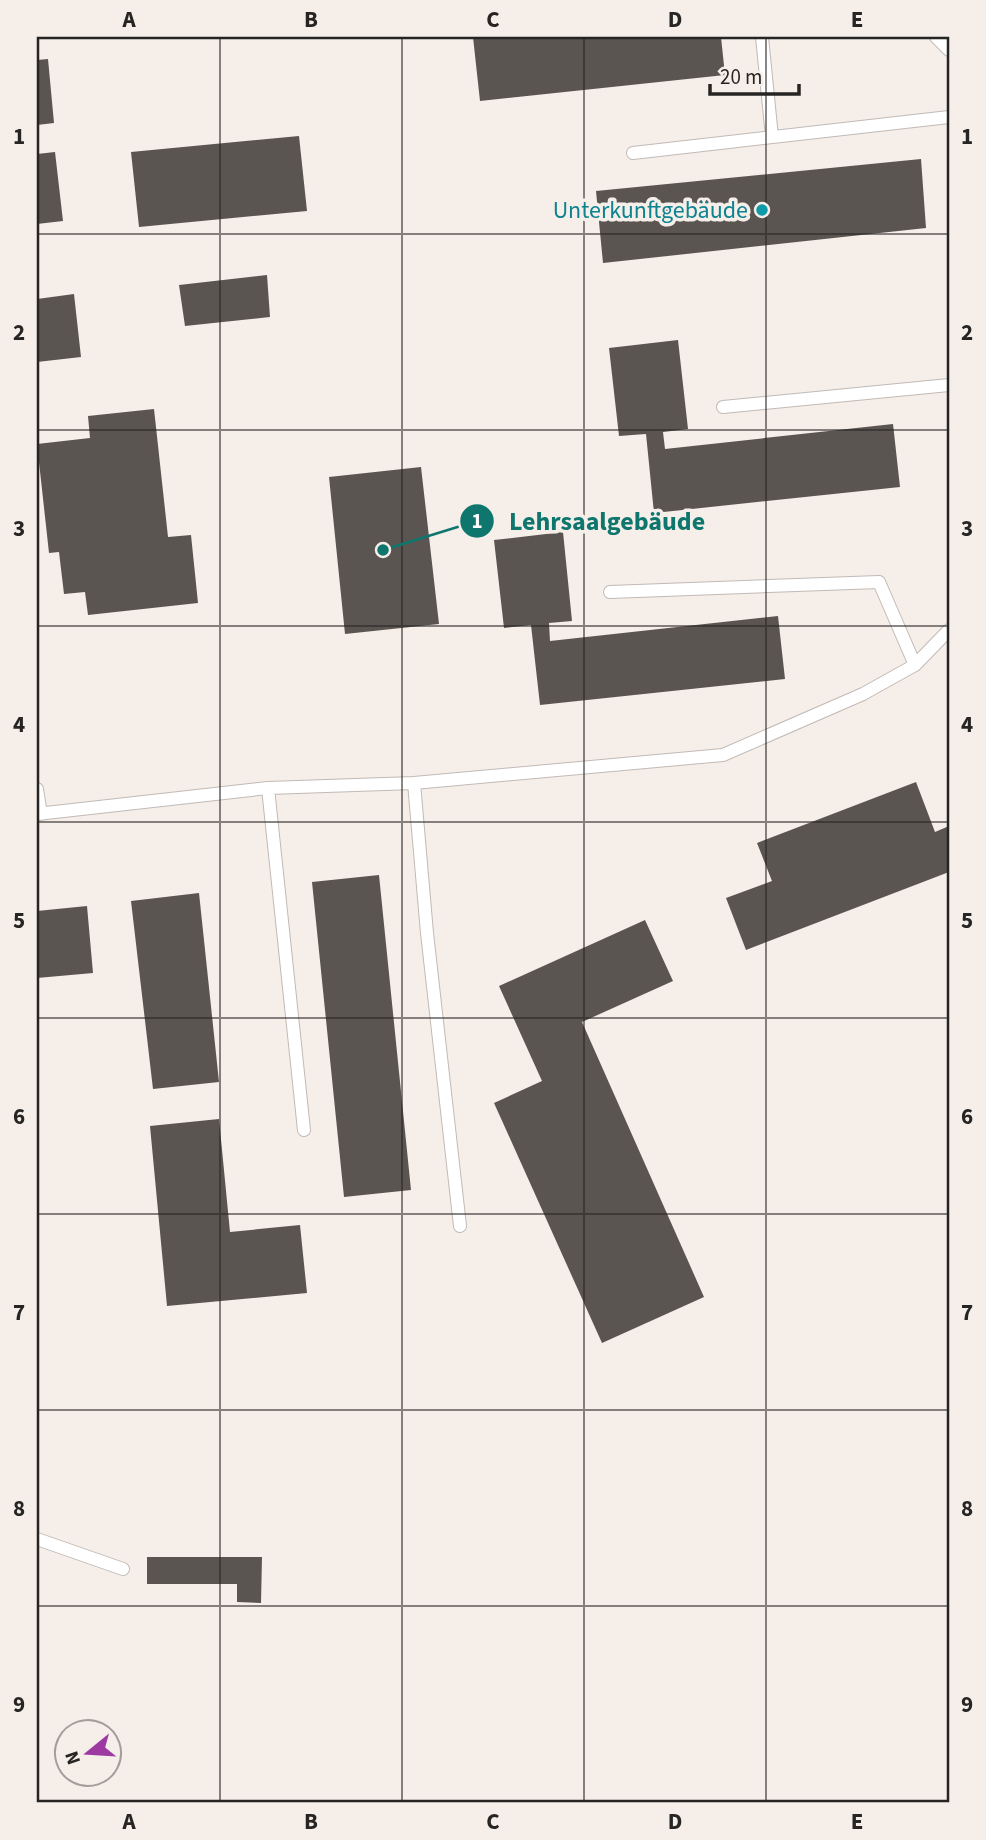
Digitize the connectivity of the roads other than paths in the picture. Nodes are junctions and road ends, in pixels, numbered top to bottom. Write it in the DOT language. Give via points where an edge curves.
graph roads {
  1 [pos="762,37"];
  2 [pos="936,37"];
  3 [pos="949,50"];
  4 [pos="949,117"];
  5 [pos="772,137"];
  6 [pos="633,153"];
  7 [pos="949,386"];
  8 [pos="723,407"];
  9 [pos="610,592"];
  10 [pos="949,630"];
  11 [pos="915,665"];
  12 [pos="414,783"];
  13 [pos="268,788"];
  14 [pos="37,789"];
  15 [pos="39,814"];
  16 [pos="304,1130"];
  17 [pos="460,1226"];
  18 [pos="37,1539"];
  19 [pos="123,1569"];
  1 -- 5 [label="lane"];
  2 -- 3 [label="lane"];
  4 -- 5 [label="lane"];
  5 -- 6 [label="lane"];
  7 -- 8 [label="lane"];
  9 -- 11 [label="lane" via="879,582"];
  10 -- 11 [label="lane"];
  11 -- 12 [label="lane" via="863,694 723,755"];
  12 -- 13 [label="lane"];
  12 -- 17 [label="lane"];
  13 -- 15 [label="lane"];
  13 -- 16 [label="lane"];
  14 -- 15 [label="lane"];
  18 -- 19 [label="lane"];
}
